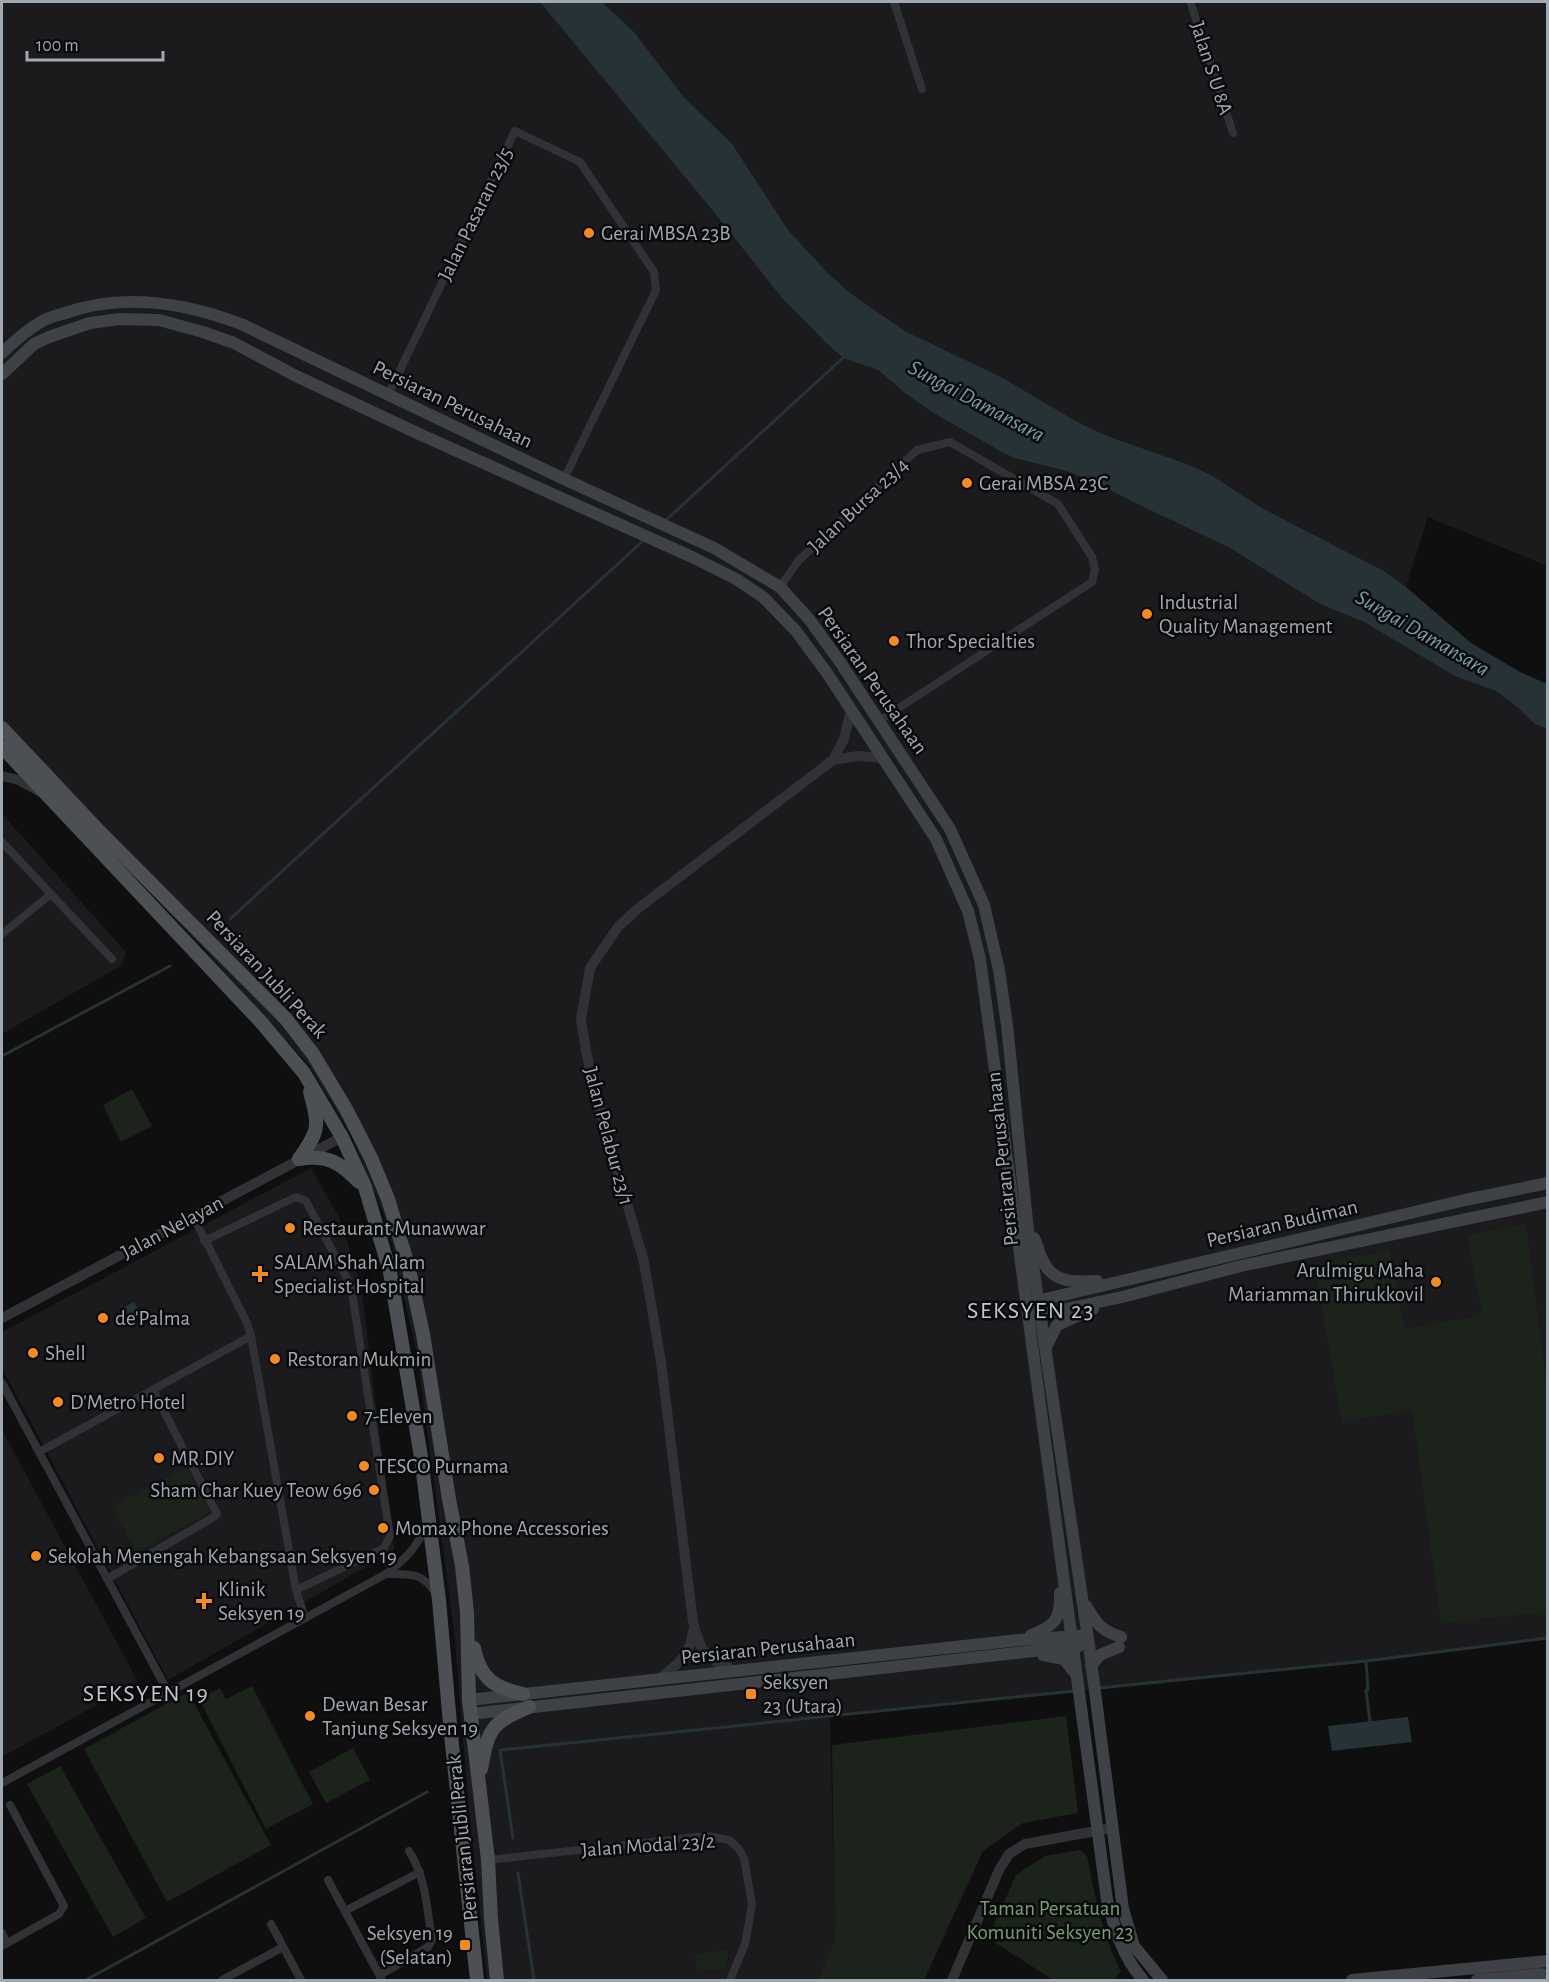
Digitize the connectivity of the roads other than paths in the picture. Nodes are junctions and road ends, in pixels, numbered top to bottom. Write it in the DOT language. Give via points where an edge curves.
graph roads {
  1 [pos="894,2"];
  2 [pos="1191,4"];
  3 [pos="922,89"];
  4 [pos="1233,133"];
  5 [pos="2,353"];
  6 [pos="2,374"];
  7 [pos="388,395"];
  8 [pos="564,479"];
  9 [pos="780,587"];
  10 [pos="851,709"];
  11 [pos="879,721"];
  12 [pos="2,728"];
  13 [pos="2,747"];
  14 [pos="883,758"];
  15 [pos="832,760"];
  16 [pos="2,776"];
  17 [pos="44,794"];
  18 [pos="2,842"];
  19 [pos="51,894"];
  20 [pos="2,934"];
  21 [pos="112,959"];
  22 [pos="304,1073"];
  23 [pos="346,1109"];
  24 [pos="342,1137"];
  25 [pos="299,1160"];
  26 [pos="1548,1183"];
  27 [pos="365,1187"];
  28 [pos="1548,1202"];
  29 [pos="193,1216"];
  30 [pos="1028,1231"];
  31 [pos="204,1241"];
  32 [pos="1123,1281"];
  33 [pos="1122,1297"];
  34 [pos="1032,1302"];
  35 [pos="1041,1315"];
  36 [pos="2,1318"];
  37 [pos="1028,1318"];
  38 [pos="251,1336"];
  39 [pos="1045,1347"];
  40 [pos="2,1383"];
  41 [pos="153,1390"];
  42 [pos="39,1452"];
  43 [pos="429,1519"];
  44 [pos="1058,1537"];
  45 [pos="386,1574"];
  46 [pos="107,1579"];
  47 [pos="296,1590"];
  48 [pos="1082,1599"];
  49 [pos="439,1600"];
  50 [pos="467,1613"];
  51 [pos="305,1618"];
  52 [pos="693,1622"];
  53 [pos="1019,1640"];
  54 [pos="1088,1640"];
  55 [pos="1072,1642"];
  56 [pos="1020,1654"];
  57 [pos="736,1671"];
  58 [pos="1092,1672"];
  59 [pos="660,1679"];
  60 [pos="1078,1679"];
  61 [pos="447,1690"];
  62 [pos="168,1692"];
  63 [pos="523,1694"];
  64 [pos="466,1707"];
  65 [pos="529,1707"];
  66 [pos="451,1735"];
  67 [pos="2,1783"];
  68 [pos="478,1786"];
  69 [pos="10,1805"];
  70 [pos="1112,1828"];
  71 [pos="1097,1830"];
  72 [pos="463,1845"];
  73 [pos="409,1851"];
  74 [pos="488,1860"];
  75 [pos="420,1872"];
  76 [pos="467,1878"];
  77 [pos="328,1880"];
  78 [pos="345,1911"];
  79 [pos="271,1924"];
  80 [pos="2,1933"];
  81 [pos="4,1944"];
  82 [pos="283,1947"];
  83 [pos="1548,1961"];
  84 [pos="1548,1975"];
  85 [pos="381,1978"];
  86 [pos="222,1980"];
  87 [pos="301,1980"];
  88 [pos="477,1980"];
  89 [pos="497,1980"];
  90 [pos="730,1980"];
  91 [pos="952,1980"];
  92 [pos="1143,1980"];
  93 [pos="1162,1980"];
  94 [pos="1352,1980"];
  95 [pos="1478,1980"];
  1 -- 3 [label="street"];
  2 -- 4 [label="street, Jalan S U 8A"];
  5 -- 7 [label="main road, Persiaran Perusahaan" via="42,321 80,307 123,300 161,302 241,324"];
  6 -- 10 [label="main road, Persiaran Perusahaan" via="34,344 90,323 159,320 234,343 417,433 736,579 763,597 796,631"];
  7 -- 8 [label="main road, Persiaran Perusahaan"];
  7 -- 8 [label="street, Jalan Pasaran 23/5" via="515,131 580,162 654,272 656,290"];
  8 -- 9 [label="main road, Persiaran Perusahaan" via="714,548"];
  9 -- 11 [label="main road, Persiaran Perusahaan" via="809,619"];
  9 -- 11 [label="street, Jalan Bursa 23/4" via="799,560 917,450 950,442 1058,504 1092,557 1092,582"];
  10 -- 14 [label="main road, Persiaran Perusahaan"];
  10 -- 15 [label="street, Jalan Pelabur 23/1" via="844,739"];
  11 -- 30 [label="main road, Persiaran Perusahaan" via="950,830 984,905 1004,1002"];
  12 -- 23 [label="main road, Persiaran Jubli Perak" via="286,1019 313,1054"];
  13 -- 17 [label="main road, Persiaran Jubli Perak"];
  14 -- 15 [label="street"];
  14 -- 34 [label="main road, Persiaran Perusahaan" via="936,839 968,911 980,959"];
  15 -- 52 [label="street, Jalan Pelabur 23/1" via="636,910 618,927 590,968 584,993 581,1019 586,1051 646,1272 662,1362"];
  16 -- 17 [label="street" via="19,780"];
  17 -- 22 [label="main road, Persiaran Jubli Perak"];
  18 -- 19 [label="street"];
  19 -- 20 [label="street"];
  19 -- 21 [label="street"];
  22 -- 24 [label="main road, Persiaran Jubli Perak"];
  22 -- 25 [label="main road" via="316,1126 313,1140"];
  23 -- 24 [label="main road" via="349,1125"];
  23 -- 50 [label="main road, Persiaran Jubli Perak" via="388,1198 408,1265 423,1334"];
  24 -- 25 [label="street, Jalan Nelayan"];
  24 -- 27 [label="main road, Persiaran Jubli Perak"];
  25 -- 27 [label="main road" via="312,1157 334,1161"];
  25 -- 29 [label="street, Jalan Nelayan"];
  26 -- 32 [label="main road, Persiaran Budiman"];
  27 -- 43 [label="main road, Persiaran Jubli Perak" via="390,1272"];
  28 -- 33 [label="main road, Persiaran Budiman" via="1241,1266"];
  29 -- 31 [label="street"];
  29 -- 36 [label="street, Jalan Nelayan"];
  30 -- 32 [label="main road" via="1043,1262 1055,1276 1070,1282"];
  30 -- 34 [label="main road, Persiaran Perusahaan"];
  31 -- 38 [label="street"];
  31 -- 47 [label="street" via="296,1197 306,1201 351,1286 390,1536 384,1548"];
  32 -- 34 [label="main road, Persiaran Budiman"];
  33 -- 35 [label="main road, Persiaran Budiman"];
  33 -- 39 [label="main road" via="1058,1325"];
  34 -- 35 [label="main road, Persiaran Perusahaan"];
  34 -- 37 [label="main road, Persiaran Perusahaan"];
  35 -- 37 [label="main road, Persiaran Budiman"];
  35 -- 39 [label="main road, Persiaran Perusahaan"];
  37 -- 44 [label="main road, Persiaran Perusahaan"];
  38 -- 41 [label="street"];
  38 -- 47 [label="street"];
  39 -- 48 [label="main road, Persiaran Perusahaan"];
  40 -- 42 [label="street"];
  41 -- 42 [label="street"];
  41 -- 46 [label="street" via="217,1514"];
  42 -- 46 [label="street"];
  43 -- 45 [label="street" via="408,1557"];
  43 -- 49 [label="main road, Persiaran Jubli Perak"];
  44 -- 53 [label="main road" via="1061,1599 1057,1619 1046,1629"];
  44 -- 55 [label="main road, Persiaran Perusahaan"];
  45 -- 49 [label="street" via="416,1575 429,1583"];
  45 -- 51 [label="street"];
  46 -- 62 [label="street"];
  47 -- 51 [label="street"];
  48 -- 54 [label="main road, Persiaran Perusahaan"];
  48 -- 58 [label="main road" via="1098,1625 1120,1642 1100,1655"];
  49 -- 61 [label="main road, Persiaran Jubli Perak"];
  50 -- 63 [label="main road" via="479,1670 504,1690"];
  50 -- 64 [label="main road, Persiaran Jubli Perak"];
  51 -- 62 [label="street"];
  52 -- 57 [label="street, Jalan Pelabur 23/1" via="706,1654"];
  52 -- 59 [label="street, Jalan Pelabur 23/1" via="688,1652"];
  53 -- 55 [label="main road, Persiaran Perusahaan"];
  53 -- 57 [label="main road, Persiaran Perusahaan"];
  54 -- 55 [label="main road, Persiaran Perusahaan"];
  54 -- 58 [label="main road, Persiaran Perusahaan"];
  55 -- 56 [label="main road, Persiaran Perusahaan"];
  55 -- 60 [label="main road, Persiaran Perusahaan"];
  56 -- 60 [label="main road" via="1064,1659"];
  56 -- 65 [label="main road, Persiaran Perusahaan"];
  57 -- 59 [label="main road, Persiaran Perusahaan"];
  58 -- 70 [label="main road, Persiaran Perusahaan"];
  59 -- 63 [label="main road, Persiaran Perusahaan"];
  60 -- 71 [label="main road, Persiaran Perusahaan"];
  61 -- 64 [label="main road"];
  61 -- 66 [label="main road, Persiaran Jubli Perak"];
  62 -- 67 [label="street"];
  63 -- 64 [label="main road, Persiaran Perusahaan"];
  64 -- 65 [label="main road, Persiaran Perusahaan"];
  64 -- 66 [label="main road"];
  64 -- 68 [label="main road, Persiaran Jubli Perak"];
  65 -- 68 [label="main road" via="508,1715 489,1734"];
  66 -- 72 [label="main road, Persiaran Jubli Perak"];
  68 -- 74 [label="main road, Persiaran Jubli Perak"];
  69 -- 81 [label="street" via="64,1906 59,1914"];
  70 -- 71 [label="street"];
  70 -- 93 [label="main road, Persiaran Perusahaan" via="1128,1931 1134,1946"];
  71 -- 91 [label="street" via="1024,1844 1009,1854"];
  71 -- 92 [label="main road, Persiaran Perusahaan" via="1113,1922 1124,1954"];
  72 -- 74 [label="main road"];
  72 -- 76 [label="main road, Persiaran Jubli Perak"];
  73 -- 75 [label="street"];
  74 -- 76 [label="main road"];
  74 -- 89 [label="main road, Persiaran Jubli Perak"];
  74 -- 90 [label="street, Jalan Modal 23/2" via="707,1836 729,1840 744,1858 752,1905 746,1944"];
  75 -- 78 [label="street"];
  75 -- 85 [label="street" via="432,1940 428,1947"];
  76 -- 88 [label="main road, Persiaran Jubli Perak"];
  77 -- 78 [label="street"];
  78 -- 85 [label="street"];
  79 -- 82 [label="street"];
  80 -- 81 [label="street"];
  82 -- 86 [label="street"];
  82 -- 87 [label="street"];
  83 -- 94 [label="main road"];
  84 -- 95 [label="main road"];
}
